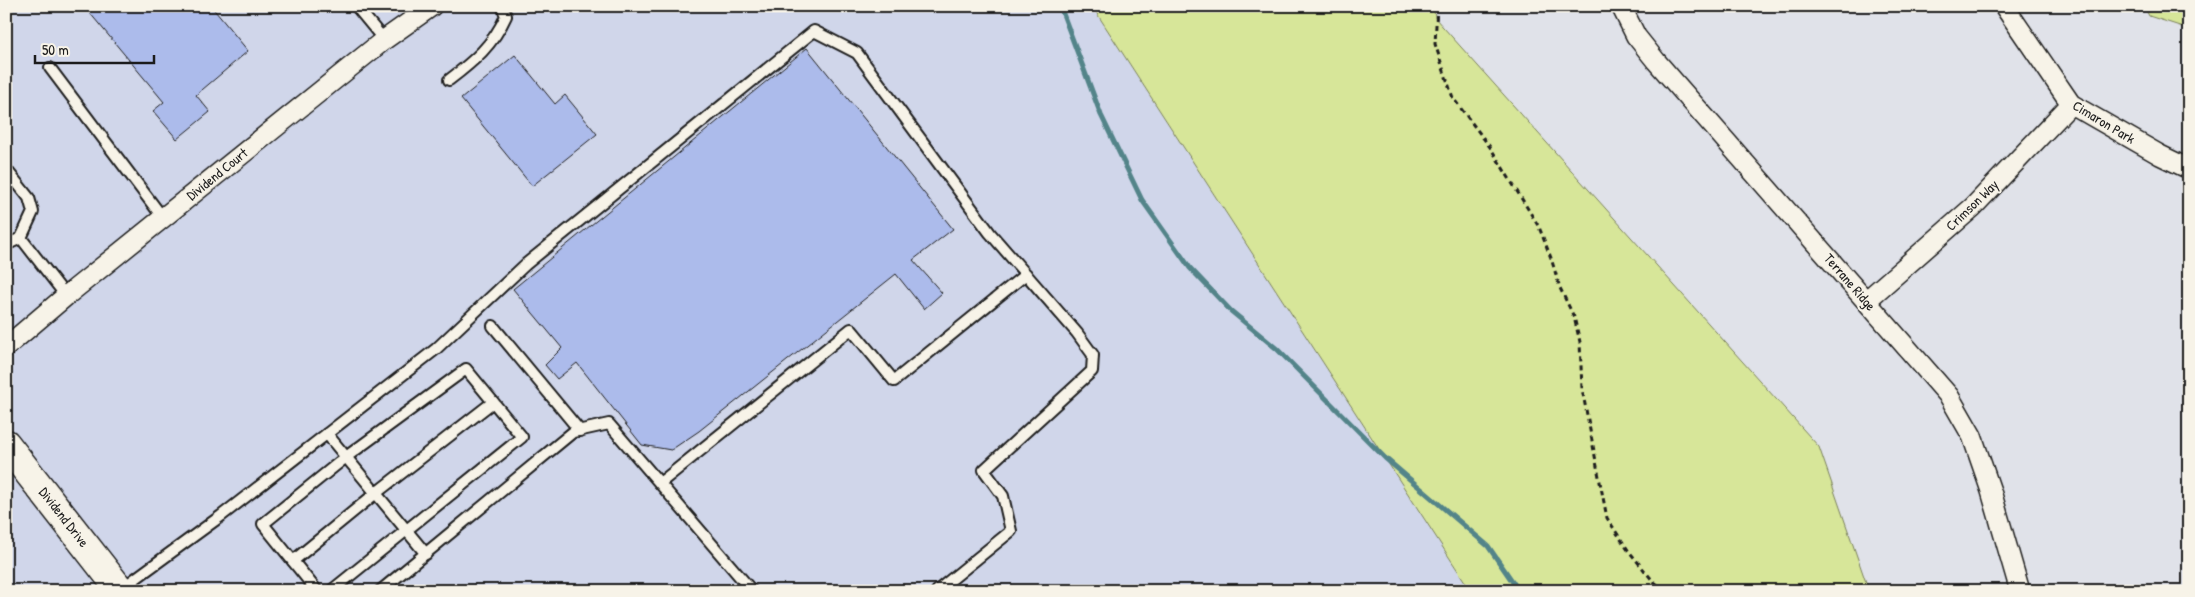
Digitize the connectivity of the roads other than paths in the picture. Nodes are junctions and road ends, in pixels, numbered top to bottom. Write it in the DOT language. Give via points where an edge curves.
graph roads {
  1 [pos="356,6"];
  2 [pos="432,6"];
  3 [pos="502,6"];
  4 [pos="1621,6"];
  5 [pos="2004,6"];
  6 [pos="384,40"];
  7 [pos="50,68"];
  8 [pos="449,80"];
  9 [pos="2071,104"];
  10 [pos="6,169"];
  11 [pos="2189,169"];
  12 [pos="163,218"];
  13 [pos="21,238"];
  14 [pos="6,246"];
  15 [pos="1026,274"];
  16 [pos="66,296"];
  17 [pos="1867,300"];
  18 [pos="493,326"];
  19 [pos="6,347"];
  20 [pos="493,402"];
  21 [pos="580,431"];
  22 [pos="327,434"];
  23 [pos="13,457"];
  24 [pos="346,457"];
  25 [pos="660,483"];
  26 [pos="376,493"];
  27 [pos="407,530"];
  28 [pos="426,554"];
  29 [pos="293,561"];
  30 [pos="120,590"];
  31 [pos="317,591"];
  32 [pos="331,591"];
  33 [pos="380,591"];
  34 [pos="752,591"];
  35 [pos="937,591"];
  36 [pos="2020,591"];
  1 -- 6 [label="lane"];
  2 -- 6 [label="street, Dividend Court"];
  3 -- 8 [label="lane" via="506,16 498,35"];
  4 -- 17 [label="street, Terrane Ridge" via="1636,36 1656,61"];
  5 -- 9 [label="street, Cimaron Park"];
  6 -- 12 [label="street, Dividend Court"];
  7 -- 12 [label="lane"];
  9 -- 11 [label="street, Cimaron Park"];
  9 -- 17 [label="street, Crimson Way" via="1973,207"];
  10 -- 13 [label="lane" via="29,198 32,212"];
  12 -- 16 [label="street, Dividend Court"];
  13 -- 14 [label="lane"];
  13 -- 16 [label="lane"];
  15 -- 22 [label="lane" via="990,233 857,53 814,31 526,264 436,349"];
  15 -- 25 [label="lane" via="894,381 851,329"];
  15 -- 35 [label="lane" via="1093,355 1092,371 984,470 1003,496 1011,531"];
  16 -- 19 [label="street, Dividend Court"];
  17 -- 36 [label="street, Terrane Ridge" via="1949,396 1972,436"];
  18 -- 21 [label="lane"];
  20 -- 24 [label="lane" via="466,369"];
  20 -- 26 [label="lane"];
  20 -- 27 [label="lane" via="522,438"];
  21 -- 25 [label="lane" via="609,424"];
  21 -- 28 [label="lane" via="572,432"];
  22 -- 24 [label="lane"];
  22 -- 30 [label="lane"];
  23 -- 30 [label="street, Dividend Drive"];
  24 -- 26 [label="lane"];
  24 -- 29 [label="lane" via="263,524"];
  25 -- 34 [label="lane"];
  26 -- 27 [label="lane"];
  26 -- 29 [label="lane"];
  27 -- 28 [label="lane"];
  27 -- 32 [label="lane"];
  28 -- 33 [label="lane"];
  29 -- 31 [label="lane"];
}
